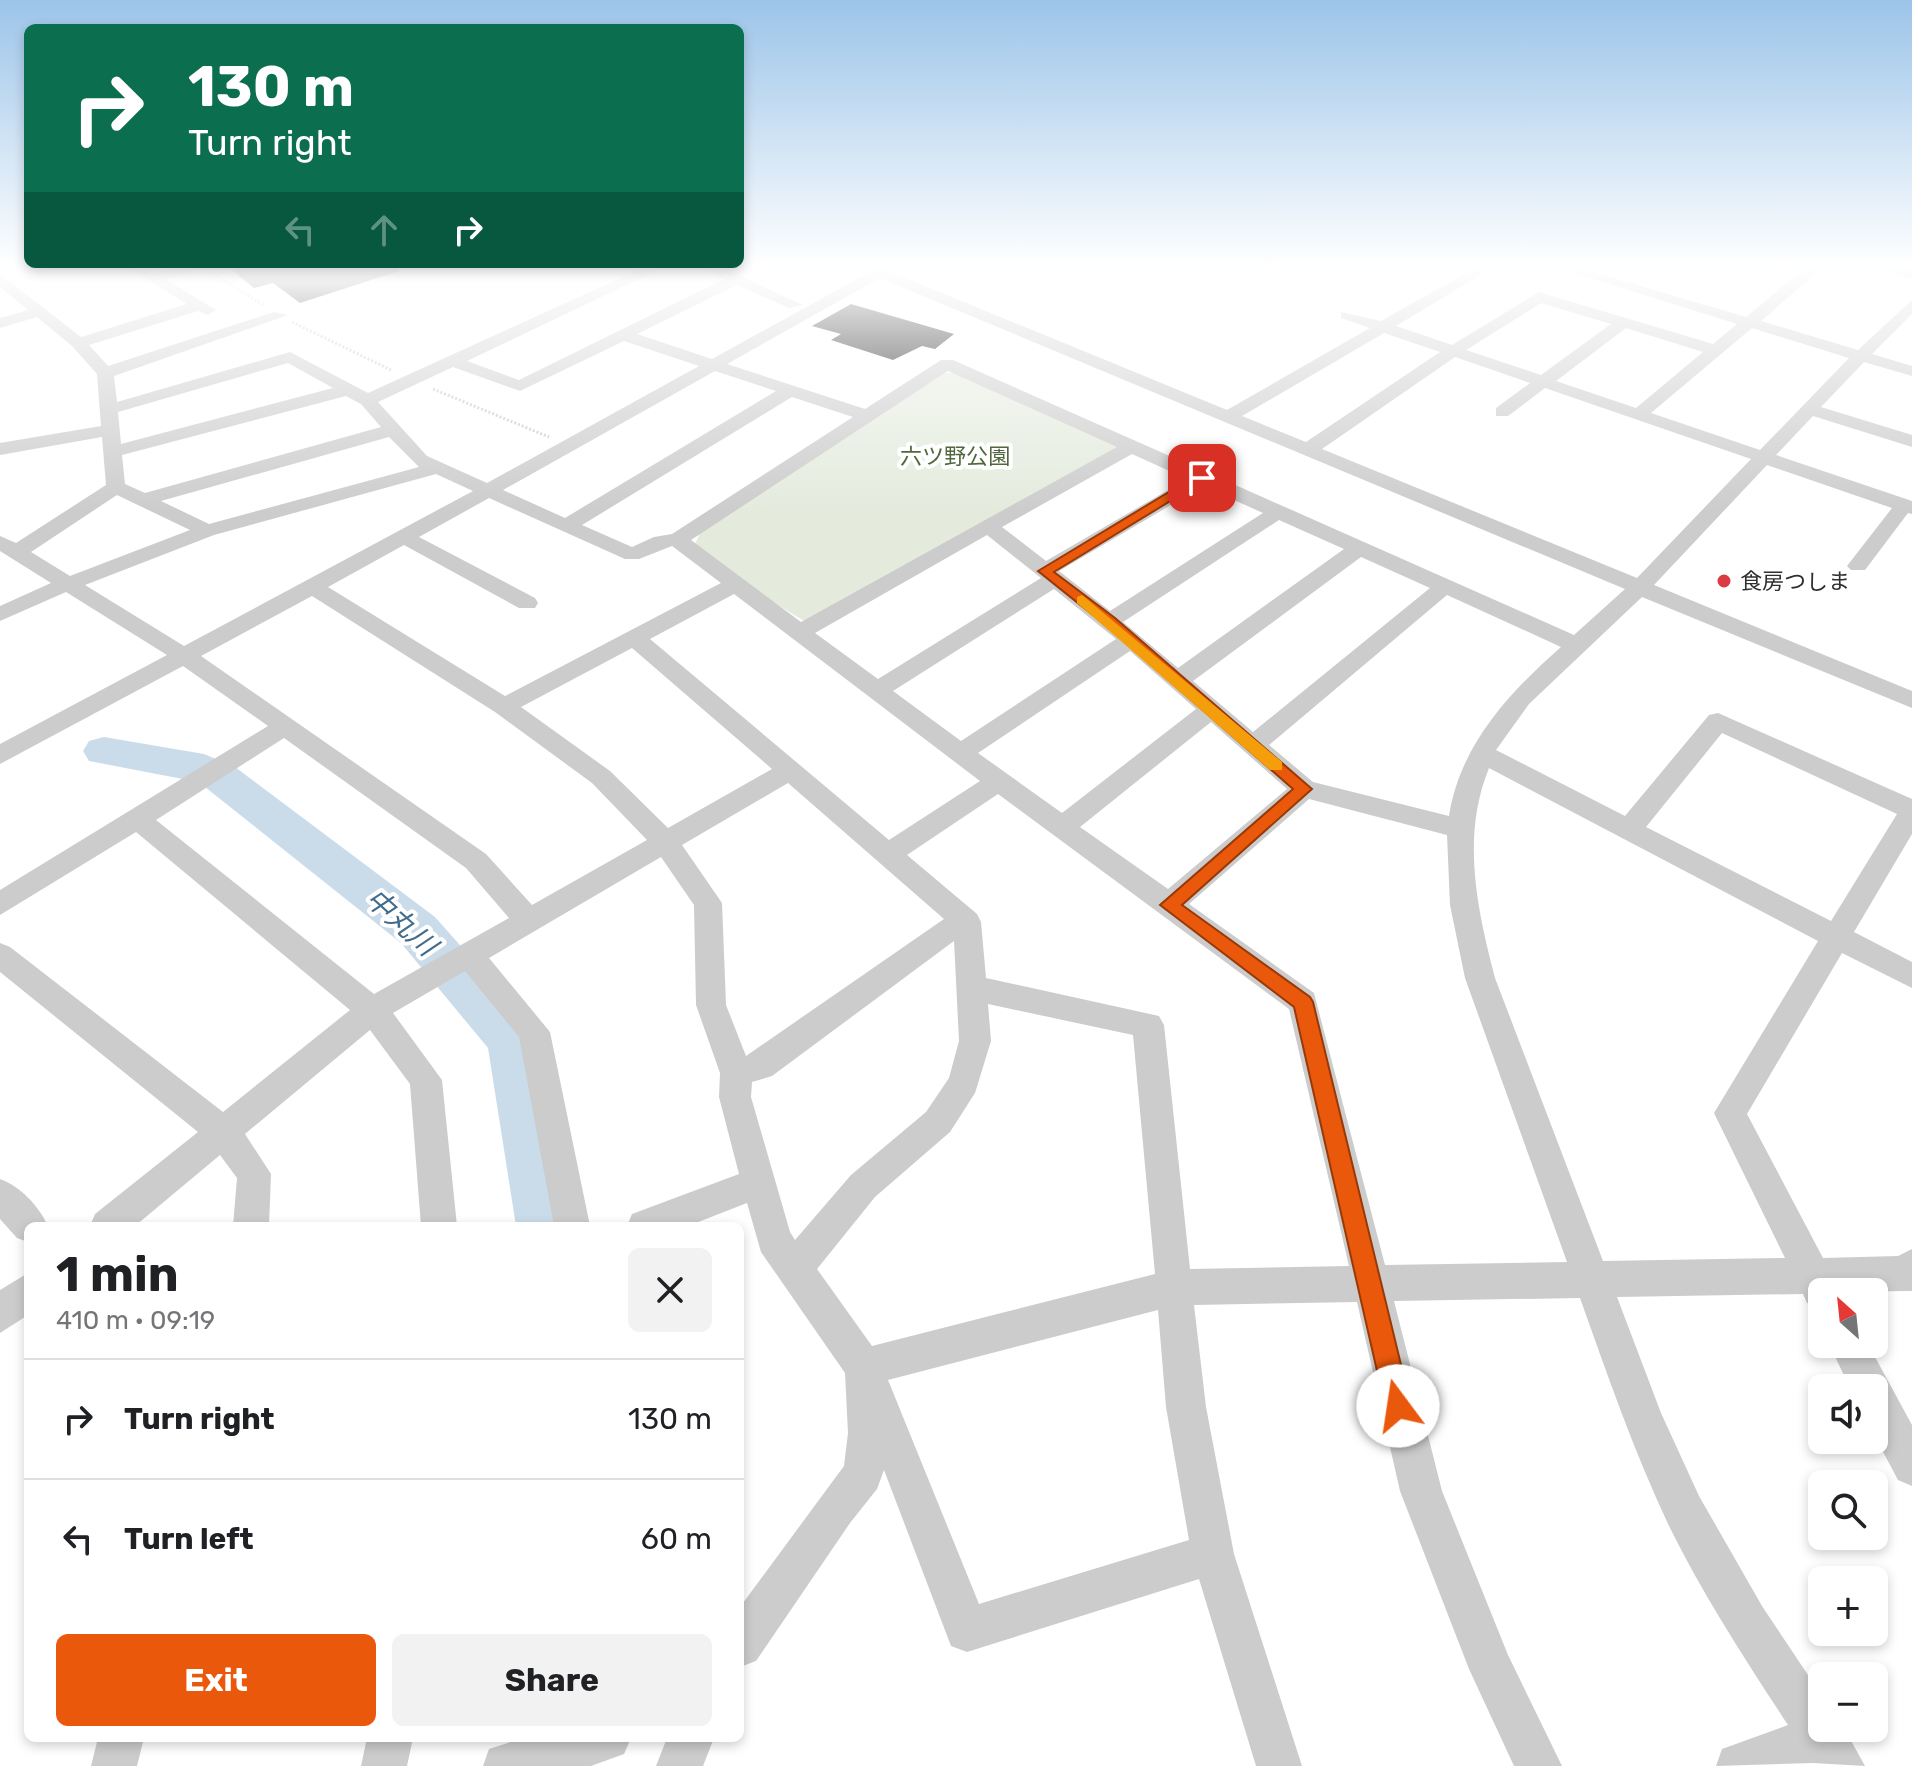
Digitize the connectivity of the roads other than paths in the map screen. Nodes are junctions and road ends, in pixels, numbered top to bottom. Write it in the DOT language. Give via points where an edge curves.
graph roads {
  1 [pos="82,347"];
  2 [pos="185,347"];
  3 [pos="482,347"];
  4 [pos="597,347"];
  5 [pos="659,347"];
  6 [pos="745,347"];
  7 [pos="1068,347"];
  8 [pos="1349,347"];
  9 [pos="1442,347"];
  10 [pos="1462,347"];
  11 [pos="1592,347"];
  12 [pos="1705,347"];
  13 [pos="1717,347"];
  14 [pos="1831,347"];
  15 [pos="1868,347"];
  16 [pos="1714,350"];
  17 [pos="1455,352"];
  18 [pos="1859,356"];
  19 [pos="452,361"];
  20 [pos="714,366"];
  21 [pos="1912,371"];
  22 [pos="105,373"];
  23 [pos="1546,383"];
  24 [pos="347,390"];
  25 [pos="789,391"];
  26 [pos="367,400"];
  27 [pos="1809,409"];
  28 [pos="107,410"];
  29 [pos="1502,412"];
  30 [pos="1638,415"];
  31 [pos="868,416"];
  32 [pos="1230,416"];
  33 [pos="109,430"];
  34 [pos="393,430"];
  35 [pos="1912,441"];
  36 [pos="1132,446"];
  37 [pos="0,449"];
  38 [pos="1309,449"];
  39 [pos="111,452"];
  40 [pos="1761,458"];
  41 [pos="436,468"];
  42 [pos="1202,478"];
  43 [pos="116,487"];
  44 [pos="491,489"];
  45 [pos="146,500"];
  46 [pos="1908,507"];
  47 [pos="1278,512"];
  48 [pos="567,525"];
  49 [pos="988,526"];
  50 [pos="207,531"];
  51 [pos="404,537"];
  52 [pos="677,540"];
  53 [pos="8,547"];
  54 [pos="1359,548"];
  55 [pos="1858,566"];
  56 [pos="1050,575"];
  57 [pos="67,584"];
  58 [pos="734,585"];
  59 [pos="312,586"];
  60 [pos="1445,586"];
  61 [pos="1641,586"];
  62 [pos="527,603"];
  63 [pos="0,614"];
  64 [pos="1109,621"];
  65 [pos="798,633"];
  66 [pos="635,638"];
  67 [pos="1131,640"];
  68 [pos="1576,645"];
  69 [pos="183,655"];
  70 [pos="1178,680"];
  71 [pos="876,691"];
  72 [pos="1912,700"];
  73 [pos="504,706"];
  74 [pos="1211,709"];
  75 [pos="283,728"];
  76 [pos="1253,745"];
  77 [pos="960,753"];
  78 [pos="1482,754"];
  79 [pos="0,755"];
  80 [pos="788,772"];
  81 [pos="999,781"];
  82 [pos="1304,789"];
  83 [pos="1912,811"];
  84 [pos="137,819"];
  85 [pos="1062,827"];
  86 [pos="1461,829"];
  87 [pos="1629,830"];
  88 [pos="664,841"];
  89 [pos="887,854"];
  90 [pos="0,904"];
  91 [pos="1169,905"];
  92 [pos="528,920"];
  93 [pos="967,922"];
  94 [pos="1835,937"];
  95 [pos="0,955"];
  96 [pos="454,963"];
  97 [pos="1912,976"];
  98 [pos="973,988"];
  99 [pos="372,1010"];
  100 [pos="736,1073"];
  101 [pos="223,1132"];
  102 [pos="758,1183"];
  103 [pos="0,1195"];
  104 [pos="26,1222"];
  105 [pos="113,1222"];
  106 [pos="251,1222"];
  107 [pos="439,1222"];
  108 [pos="571,1222"];
  109 [pos="656,1222"];
  110 [pos="1912,1267"];
  111 [pos="794,1269"];
  112 [pos="1813,1278"];
  113 [pos="1878,1278"];
  114 [pos="1593,1279"];
  115 [pos="1368,1281"];
  116 [pos="1808,1286"];
  117 [pos="1176,1287"];
  118 [pos="24,1294"];
  119 [pos="0,1314"];
  120 [pos="864,1367"];
  121 [pos="1888,1421"];
  122 [pos="1912,1466"];
  123 [pos="1213,1554"];
  124 [pos="744,1639"];
  125 [pos="120,1742"];
  126 [pos="389,1742"];
  127 [pos="689,1742"];
  128 [pos="563,1743"];
  129 [pos="1831,1751"];
  130 [pos="114,1766"];
  131 [pos="384,1766"];
  132 [pos="506,1766"];
  133 [pos="679,1766"];
  134 [pos="1279,1766"];
  135 [pos="1539,1766"];
  136 [pos="1739,1766"];
  1 -- 22 [label="street"];
  2 -- 22 [label="street"];
  3 -- 19 [label="street"];
  4 -- 19 [label="street" via="520,386"];
  5 -- 20 [label="street"];
  6 -- 20 [label="street"];
  7 -- 32 [label="street"];
  8 -- 32 [label="street"];
  9 -- 17 [label="street"];
  10 -- 17 [label="street"];
  11 -- 23 [label="street"];
  12 -- 16 [label="street"];
  13 -- 16 [label="street"];
  14 -- 18 [label="street"];
  15 -- 18 [label="street"];
  16 -- 30 [label="street"];
  17 -- 23 [label="street"];
  17 -- 38 [label="street"];
  18 -- 21 [label="street"];
  18 -- 27 [label="street"];
  19 -- 26 [label="street"];
  20 -- 25 [label="street"];
  20 -- 44 [label="street"];
  22 -- 28 [label="street"];
  23 -- 29 [label="street"];
  23 -- 30 [label="street"];
  24 -- 26 [label="street"];
  24 -- 28 [label="street" via="290,357"];
  24 -- 39 [label="street"];
  25 -- 31 [label="street"];
  25 -- 48 [label="street"];
  26 -- 34 [label="street"];
  27 -- 35 [label="street"];
  27 -- 40 [label="street"];
  28 -- 33 [label="street"];
  30 -- 40 [label="street"];
  31 -- 36 [label="street" via="947,364"];
  31 -- 52 [label="street"];
  32 -- 38 [label="street"];
  33 -- 37 [label="street"];
  33 -- 39 [label="street"];
  34 -- 41 [label="street" via="420,460"];
  34 -- 45 [label="street"];
  36 -- 42 [label="street"];
  36 -- 49 [label="street"];
  38 -- 61 [label="street"];
  39 -- 43 [label="street"];
  40 -- 46 [label="street"];
  40 -- 61 [label="street"];
  41 -- 44 [label="street"];
  41 -- 50 [label="street"];
  42 -- 47 [label="street"];
  42 -- 56 [label="street"];
  43 -- 45 [label="street"];
  43 -- 53 [label="street"];
  44 -- 48 [label="street"];
  44 -- 51 [label="street"];
  45 -- 50 [label="street"];
  46 -- 55 [label="street"];
  47 -- 54 [label="street"];
  47 -- 64 [label="street"];
  48 -- 52 [label="street" via="632,555 661,541"];
  49 -- 56 [label="street"];
  49 -- 65 [label="street"];
  50 -- 57 [label="street"];
  51 -- 59 [label="street"];
  51 -- 62 [label="street"];
  52 -- 58 [label="street"];
  53 -- 57 [label="street"];
  54 -- 60 [label="street"];
  54 -- 70 [label="street"];
  56 -- 64 [label="street"];
  56 -- 71 [label="street"];
  57 -- 63 [label="street"];
  57 -- 69 [label="street"];
  58 -- 65 [label="street"];
  58 -- 66 [label="street"];
  59 -- 69 [label="street"];
  59 -- 73 [label="street"];
  60 -- 68 [label="street"];
  60 -- 76 [label="street"];
  61 -- 68 [label="street"];
  61 -- 72 [label="street"];
  64 -- 67 [label="street"];
  65 -- 71 [label="street"];
  66 -- 73 [label="street"];
  66 -- 80 [label="street"];
  67 -- 70 [label="street"];
  67 -- 77 [label="street"];
  68 -- 78 [label="street" via="1516,705"];
  69 -- 75 [label="street"];
  69 -- 79 [label="street"];
  70 -- 74 [label="street"];
  71 -- 77 [label="street"];
  73 -- 88 [label="street" via="601,777"];
  74 -- 76 [label="street"];
  74 -- 85 [label="street"];
  75 -- 84 [label="street"];
  75 -- 92 [label="street" via="476,861"];
  76 -- 82 [label="street"];
  77 -- 81 [label="street"];
  78 -- 86 [label="street"];
  78 -- 87 [label="street"];
  80 -- 88 [label="street"];
  80 -- 89 [label="street"];
  81 -- 85 [label="street"];
  81 -- 89 [label="street"];
  82 -- 86 [label="street"];
  82 -- 91 [label="street"];
  83 -- 87 [label="street" via="1718,721"];
  83 -- 94 [label="street"];
  84 -- 90 [label="street"];
  84 -- 99 [label="street"];
  85 -- 91 [label="street"];
  86 -- 114 [label="street" via="1457,864 1480,978"];
  87 -- 94 [label="street"];
  88 -- 92 [label="street"];
  88 -- 100 [label="street" via="708,903 711,1005"];
  89 -- 93 [label="street"];
  91 -- 115 [label="street" via="1303,1002"];
  92 -- 96 [label="street"];
  93 -- 98 [label="street"];
  93 -- 100 [label="street" via="948,930 761,1066"];
  94 -- 97 [label="street"];
  94 -- 112 [label="street" via="1730,1113"];
  95 -- 101 [label="street"];
  96 -- 99 [label="street"];
  96 -- 108 [label="street" via="534,1032"];
  98 -- 111 [label="street" via="975,1041 964,1083 938,1122 863,1186"];
  98 -- 117 [label="street" via="1148,1025"];
  99 -- 101 [label="street"];
  99 -- 107 [label="street" via="426,1080"];
  100 -- 102 [label="street" via="735,1097"];
  101 -- 105 [label="street"];
  101 -- 106 [label="street" via="254,1174"];
  102 -- 109 [label="street"];
  102 -- 111 [label="street" via="774,1240"];
  103 -- 104 [label="street"];
  110 -- 113 [label="street" via="1909,1274"];
  111 -- 120 [label="street"];
  114 -- 115 [label="street"];
  114 -- 116 [label="street"];
  114 -- 129 [label="street" via="1644,1421 1684,1511 1746,1622"];
  115 -- 117 [label="street"];
  115 -- 135 [label="street" via="1421,1491 1491,1669"];
  117 -- 120 [label="street"];
  117 -- 123 [label="street" via="1186,1407"];
  118 -- 119 [label="street"];
  120 -- 123 [label="street" via="967,1630"];
  120 -- 124 [label="street" via="868,1433 863,1475"];
  121 -- 122 [label="street"];
  123 -- 134 [label="street"];
  125 -- 130 [label="street"];
  126 -- 131 [label="street"];
  127 -- 133 [label="street"];
  128 -- 132 [label="street"];
  129 -- 136 [label="street"];
}
